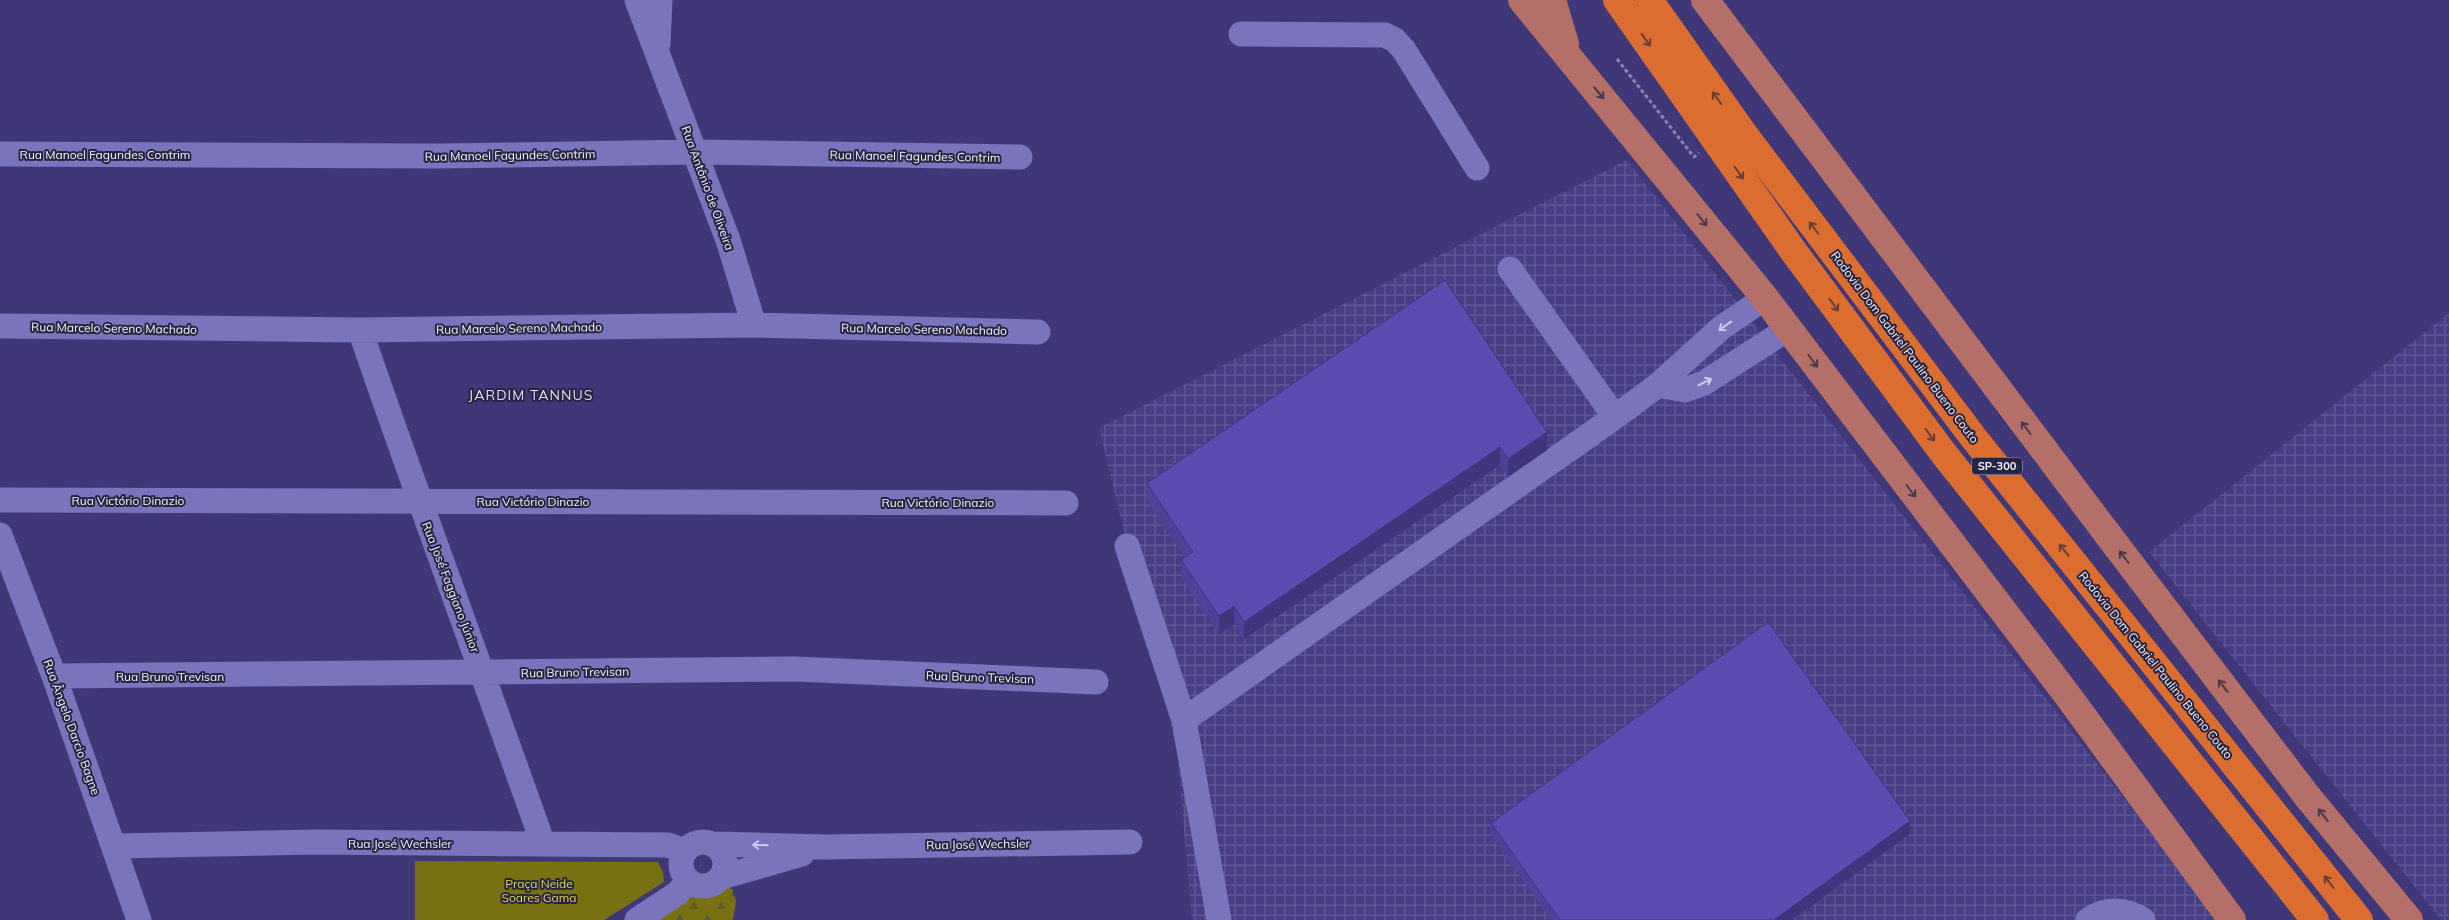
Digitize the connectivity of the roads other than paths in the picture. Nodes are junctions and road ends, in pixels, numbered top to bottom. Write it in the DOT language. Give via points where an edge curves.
graph roads {
  1 [pos="637,0"];
  2 [pos="660,0"];
  3 [pos="1522,0"];
  4 [pos="1552,0"];
  5 [pos="1617,0"];
  6 [pos="1649,0"];
  7 [pos="1705,0"];
  8 [pos="1241,34"];
  9 [pos="657,52"];
  10 [pos="1569,56"];
  11 [pos="696,152"];
  12 [pos="0,154"];
  13 [pos="1020,158"];
  14 [pos="1477,168"];
  15 [pos="1510,269"];
  16 [pos="1765,298"];
  17 [pos="754,325"];
  18 [pos="0,326"];
  19 [pos="1788,329"];
  20 [pos="360,330"];
  21 [pos="1038,332"];
  22 [pos="1658,385"];
  23 [pos="1615,417"];
  24 [pos="0,500"];
  25 [pos="418,501"];
  26 [pos="1066,503"];
  27 [pos="0,535"];
  28 [pos="1128,546"];
  29 [pos="484,674"];
  30 [pos="54,676"];
  31 [pos="1096,682"];
  32 [pos="1184,720"];
  33 [pos="1130,842"];
  34 [pos="543,844"];
  35 [pos="713,844"];
  36 [pos="115,846"];
  37 [pos="826,848"];
  38 [pos="685,851"];
  39 [pos="722,876"];
  40 [pos="688,880"];
  41 [pos="139,920"];
  42 [pos="637,920"];
  43 [pos="1219,920"];
  44 [pos="2088,920"];
  45 [pos="2142,920"];
  46 [pos="2232,920"];
  47 [pos="2315,920"];
  48 [pos="2360,920"];
  49 [pos="2409,920"];
  1 -- 9 [label="street, Rua Antônio de Oliveira"];
  2 -- 9 [label="street, Rua Antônio de Oliveira"];
  3 -- 10 [label="main road"];
  4 -- 10 [label="main road"];
  5 -- 47 [label="highway, SP-300, one-way" via="1794,252 1944,454"];
  48 -- 6 [label="highway, Rodovia Dom Gabriel Paulino Bueno Couto / SP-300, one-way" via="1968,429 1751,144"];
  49 -- 7 [label="main road, one-way" via="2308,796 2112,540"];
  8 -- 14 [label="street" via="1385,35 1395,40"];
  9 -- 11 [label="street, Rua Antônio de Oliveira"];
  10 -- 16 [label="main road, one-way"];
  11 -- 12 [label="street, Rua Manoel Fagundes Contrim" via="438,156"];
  11 -- 13 [label="street, Rua Manoel Fagundes Contrim"];
  11 -- 17 [label="street, Rua Antônio de Oliveira"];
  15 -- 23 [label="street"];
  16 -- 19 [label="main road"];
  16 -- 22 [label="street, one-way" via="1720,328"];
  17 -- 20 [label="street, Rua Marcelo Sereno Machado"];
  17 -- 21 [label="street, Rua Marcelo Sereno Machado"];
  18 -- 20 [label="street, Rua Marcelo Sereno Machado"];
  22 -- 19 [label="street, one-way" via="1685,390 1704,383"];
  19 -- 46 [label="main road, one-way" via="2068,696"];
  20 -- 25 [label="street, Rua José Faggiano Júnior"];
  22 -- 23 [label="street"];
  23 -- 32 [label="street"];
  24 -- 25 [label="street, Rua Victório Dinazio"];
  25 -- 26 [label="street, Rua Victório Dinazio"];
  25 -- 29 [label="street, Rua José Faggiano Júnior"];
  27 -- 30 [label="street, Rua Ângelo Darcio Bagne"];
  28 -- 32 [label="street"];
  29 -- 30 [label="street, Rua Bruno Trevisan"];
  29 -- 31 [label="street, Rua Bruno Trevisan" via="795,669"];
  29 -- 34 [label="street, Rua José Faggiano Júnior"];
  30 -- 36 [label="street, Rua Ângelo Darcio Bagne"];
  32 -- 43 [label="street"];
  33 -- 37 [label="street, Rua José Wechsler"];
  34 -- 36 [label="street, Rua José Wechsler" via="316,842"];
  34 -- 38 [label="street, Rua José Wechsler" via="668,845"];
  37 -- 35 [label="street, Rua José Wechsler, one-way"];
  35 -- 38 [label="street" via="698,842"];
  35 -- 39 [label="street" via="719,848 726,862"];
  36 -- 41 [label="street, Rua Ângelo Darcio Bagne"];
  37 -- 39 [label="street, Rua José Wechsler"];
  38 -- 40 [label="street" via="681,866"];
  39 -- 40 [label="street" via="709,885 694,884"];
  40 -- 42 [label="street" via="678,893"];
  44 -- 45 [label="street" via="2104,912 2116,911"];
}
